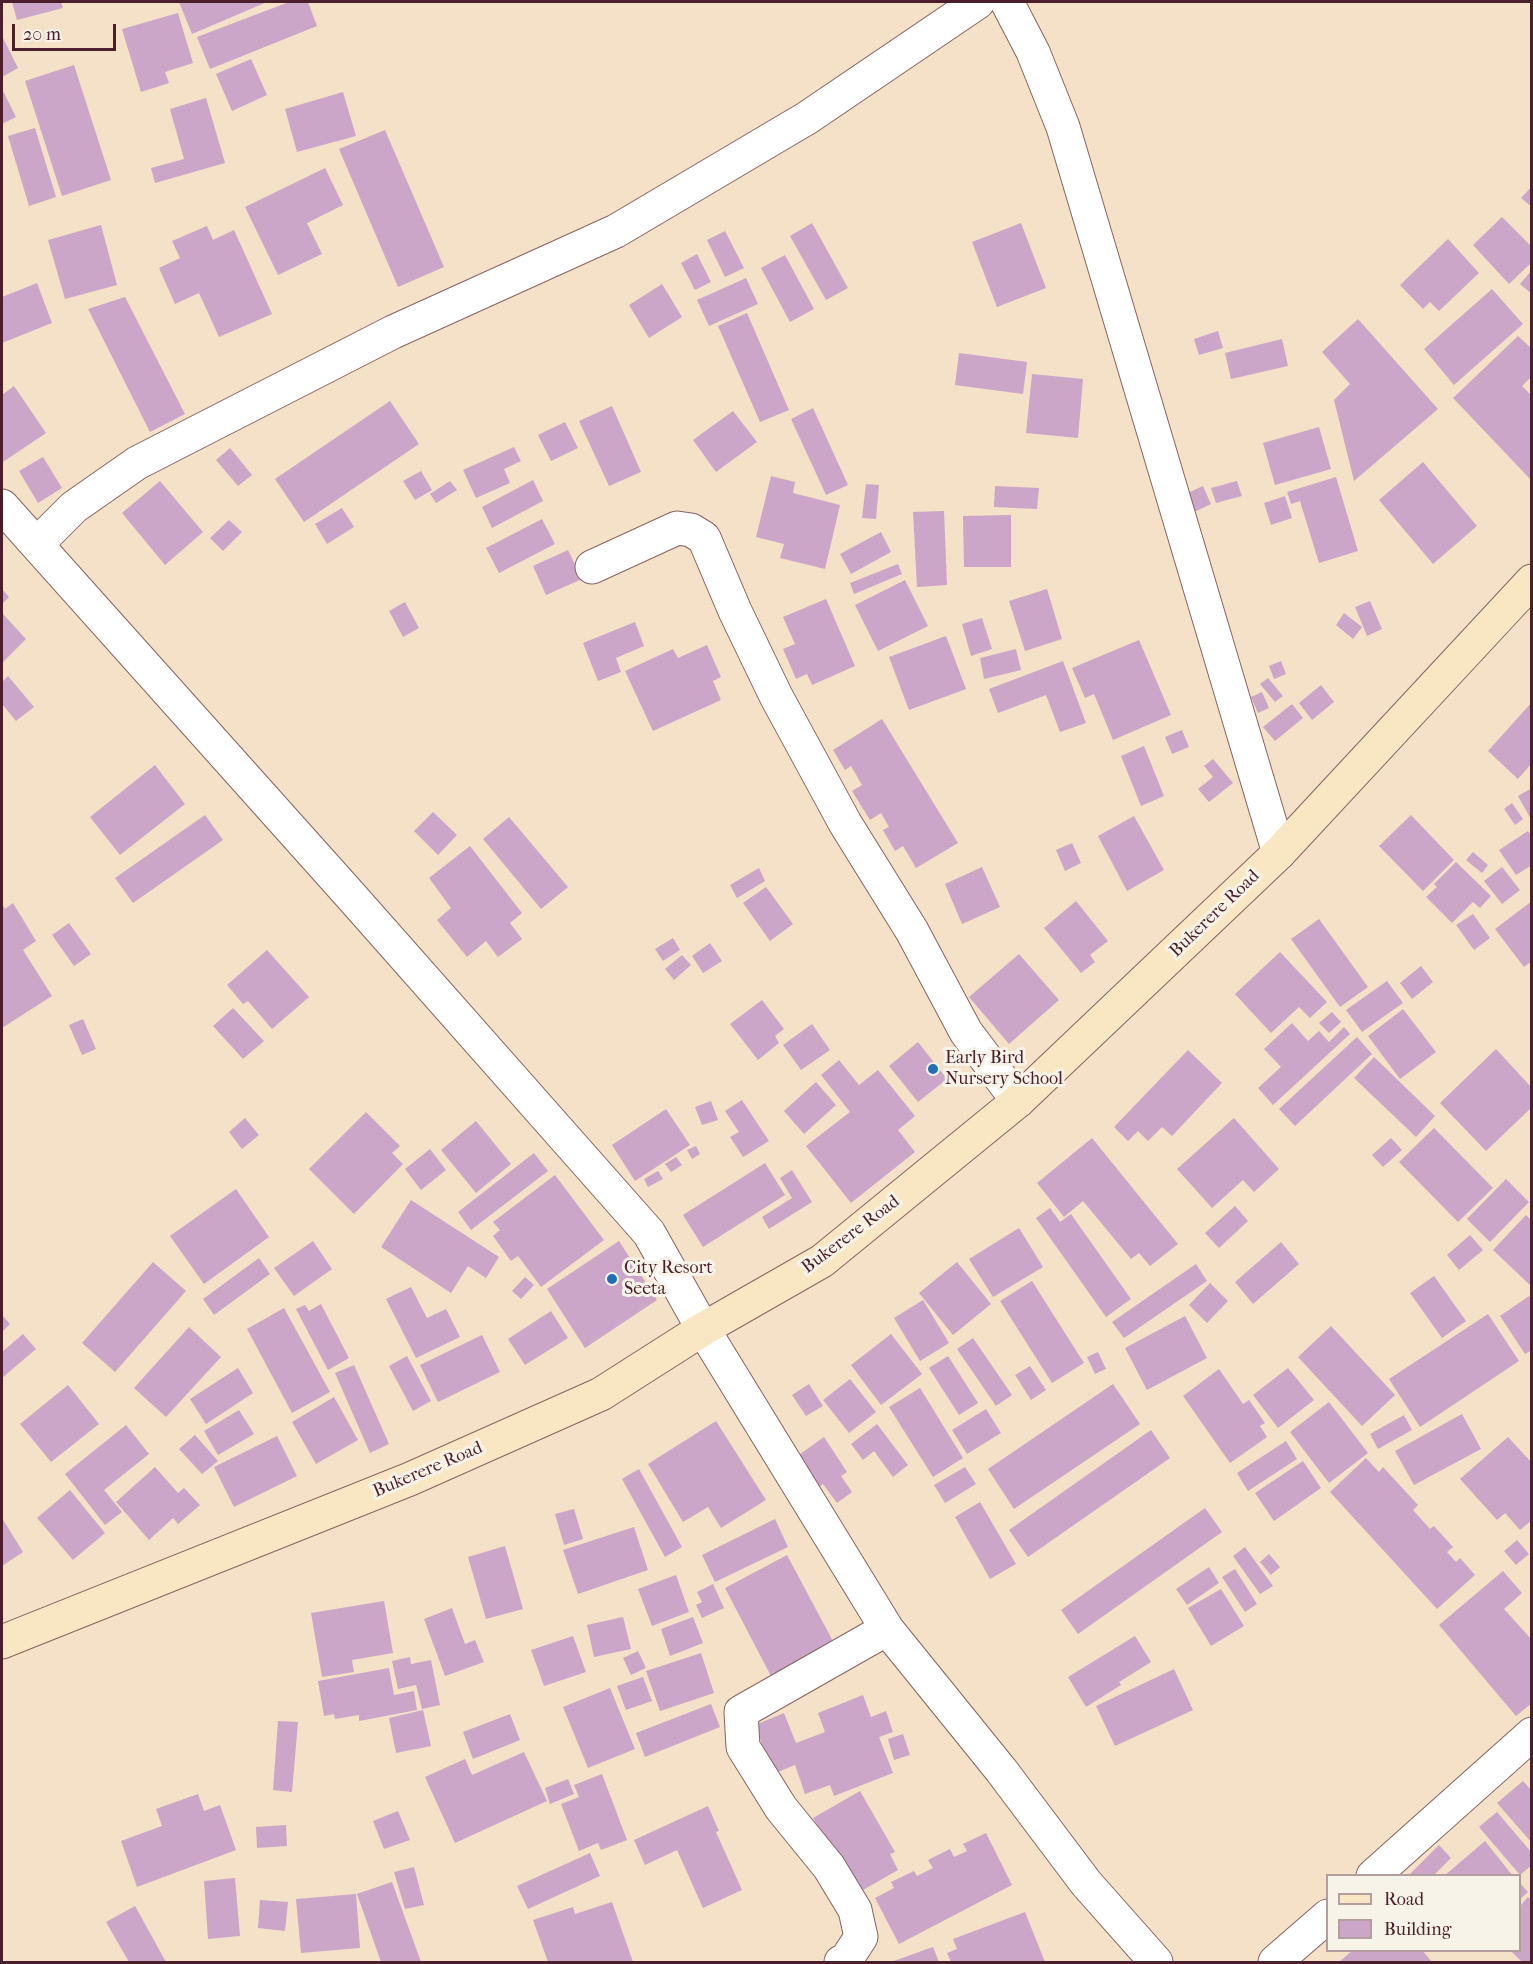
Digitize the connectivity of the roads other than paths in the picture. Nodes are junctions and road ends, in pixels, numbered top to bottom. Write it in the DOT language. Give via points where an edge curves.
graph roads {
  1 [pos="978,2"];
  2 [pos="1007,2"];
  3 [pos="2,506"];
  4 [pos="37,544"];
  5 [pos="592,567"];
  6 [pos="1532,581"];
  7 [pos="1279,853"];
  8 [pos="1018,1101"];
  9 [pos="703,1329"];
  10 [pos="886,1629"];
  11 [pos="2,1642"];
  12 [pos="1532,1734"];
  13 [pos="1374,1874"];
  14 [pos="1326,1918"];
  15 [pos="841,1962"];
  16 [pos="1156,1962"];
  17 [pos="1275,1962"];
  1 -- 4 [label="street" via="807,118 616,231 393,333 137,463 74,507"];
  2 -- 7 [label="street" via="1033,52 1063,127"];
  3 -- 4 [label="street"];
  4 -- 9 [label="street" via="649,1233"];
  5 -- 8 [label="street" via="677,528 704,538 776,696 844,823 912,931 966,1032"];
  6 -- 7 [label="main road, Bukerere Road"];
  7 -- 8 [label="main road, Bukerere Road"];
  8 -- 9 [label="main road, Bukerere Road" via="822,1261"];
  9 -- 10 [label="street"];
  9 -- 11 [label="main road, Bukerere Road" via="601,1395 400,1483"];
  10 -- 15 [label="street" via="741,1712 742,1747 781,1808 830,1867 855,1910 861,1937"];
  10 -- 16 [label="street" via="1001,1770 1086,1883"];
  12 -- 13 [label="street"];
  14 -- 17 [label="street"];
}
